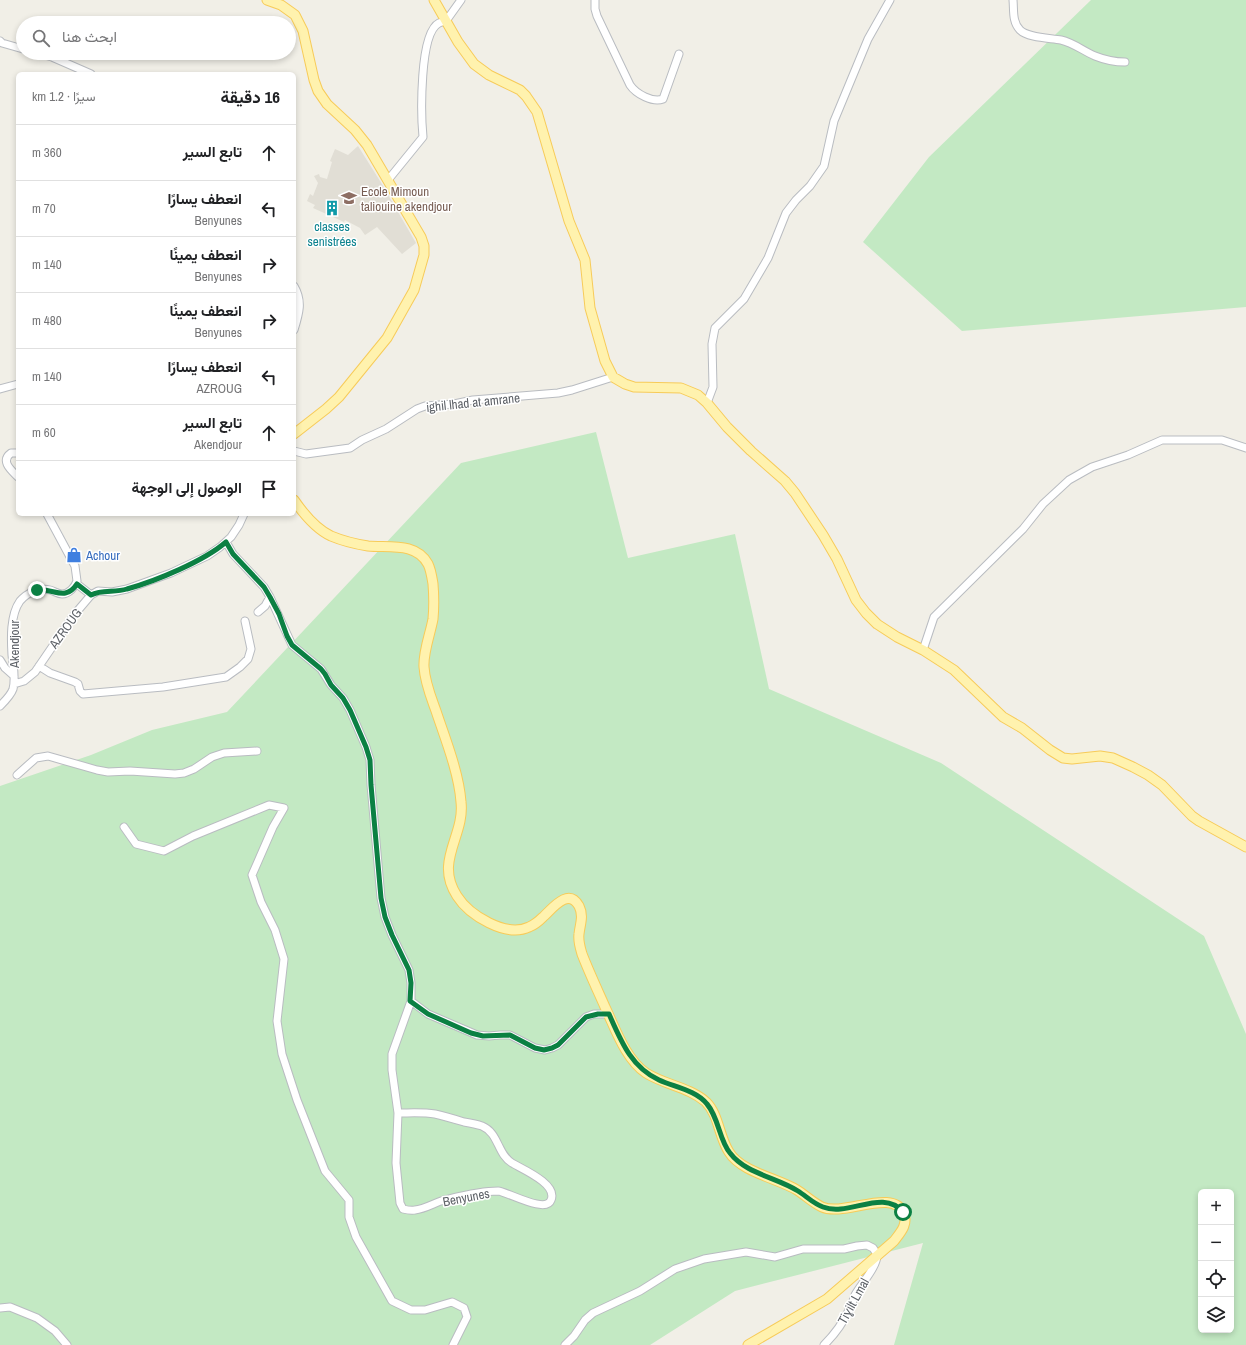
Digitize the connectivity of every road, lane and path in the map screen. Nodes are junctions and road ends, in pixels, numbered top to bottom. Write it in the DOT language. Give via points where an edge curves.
graph roads {
  1 [pos="267,0"];
  2 [pos="434,0"];
  3 [pos="461,0"];
  4 [pos="595,0"];
  5 [pos="890,0"];
  6 [pos="1013,0"];
  7 [pos="296,16"];
  8 [pos="296,17"];
  9 [pos="446,21"];
  10 [pos="0,42"];
  11 [pos="16,47"];
  12 [pos="679,54"];
  13 [pos="59,60"];
  14 [pos="1125,62"];
  15 [pos="86,72"];
  16 [pos="388,180"];
  17 [pos="296,290"];
  18 [pos="296,324"];
  19 [pos="613,377"];
  20 [pos="16,385"];
  21 [pos="0,389"];
  22 [pos="707,403"];
  23 [pos="296,432"];
  24 [pos="1246,448"];
  25 [pos="296,452"];
  26 [pos="16,453"];
  27 [pos="4,467"];
  28 [pos="16,476"];
  29 [pos="296,503"];
  30 [pos="48,516"];
  31 [pos="243,516"];
  32 [pos="226,542"];
  33 [pos="77,584"];
  34 [pos="91,595"];
  35 [pos="270,597"];
  36 [pos="258,612"];
  37 [pos="245,621"];
  38 [pos="923,650"];
  39 [pos="0,660"];
  40 [pos="39,666"];
  41 [pos="14,676"];
  42 [pos="14,684"];
  43 [pos="0,706"];
  44 [pos="257,751"];
  45 [pos="17,775"];
  46 [pos="124,827"];
  47 [pos="1246,847"];
  48 [pos="410,1001"];
  49 [pos="609,1014"];
  50 [pos="398,1113"];
  51 [pos="877,1254"];
  52 [pos="0,1308"];
  53 [pos="67,1345"];
  54 [pos="453,1345"];
  55 [pos="566,1345"];
  56 [pos="748,1345"];
  57 [pos="824,1345"];
  1 -- 7 [label="main road" via="281,5"];
  2 -- 9 [label="main road"];
  3 -- 9 [label="street"];
  4 -- 12 [label="street" via="595,9 601,23 630,85 637,93 656,101 663,99"];
  5 -- 22 [label="street" via="868,39 834,121 824,166 786,213 768,258 744,299 715,328 712,344 713,387"];
  6 -- 14 [label="street" via="1016,26 1025,34 1062,40 1104,60"];
  8 -- 16 [label="main road" via="303,31 318,91 327,104 359,135"];
  9 -- 16 [label="street" via="434,28 427,43 421,88 423,137"];
  9 -- 19 [label="main road" via="474,64 489,75 520,90 538,112 569,221 585,260 590,308 605,361"];
  10 -- 11 [label="street"];
  13 -- 15 [label="street"];
  16 -- 23 [label="main road" via="424,246 414,290 387,338 356,376 330,405"];
  17 -- 18 [label="street" via="300,304"];
  19 -- 22 [label="main road" via="634,387 681,388 698,395"];
  19 -- 25 [label="street, ighil lhad at amrane" via="558,393 424,406 350,448 306,454"];
  20 -- 21 [label="street"];
  22 -- 38 [label="main road" via="727,427 795,493 823,535 856,600 866,613 897,637"];
  24 -- 38 [label="street" via="1222,440 1162,440 1092,467 1070,480 1043,504 1023,529 934,617"];
  26 -- 27 [label="street" via="8,455"];
  27 -- 28 [label="street"];
  29 -- 49 [label="main road" via="300,510 329,535 369,546 404,548 420,554 429,565 434,598 424,665 426,683 458,782 462,813 448,860 451,885 456,895 470,910 486,921 512,930 528,928 535,924 560,901 567,899 578,904 582,917 579,944"];
  30 -- 33 [label="street" via="75,566"];
  31 -- 32 [label="street, AZROUG"];
  32 -- 34 [label="street, AZROUG" via="207,556 153,580 127,589"];
  32 -- 35 [label="street, Benyunes" via="233,554"];
  33 -- 34 [label="street"];
  33 -- 41 [label="street, Akendjour" via="72,590 61,594 37,590 20,601 12,628"];
  34 -- 40 [label="street, AZROUG"];
  35 -- 36 [label="street"];
  35 -- 48 [label="street, Benyunes" via="292,645 321,669 343,698 366,747 370,760 381,898 385,917 409,970"];
  37 -- 40 [label="street" via="251,649 248,659 226,677 163,687 83,694 75,682"];
  38 -- 47 [label="main road" via="954,670 1003,716 1063,758 1100,756 1133,766 1162,785 1196,818"];
  39 -- 41 [label="street"];
  40 -- 42 [label="street, AZROUG" via="28,678"];
  41 -- 42 [label="street, Akendjour"];
  42 -- 43 [label="street, Akendjour" via="10,695"];
  44 -- 45 [label="street" via="224,753 212,757 194,769 175,774 103,771 48,756 36,758"];
  46 -- 54 [label="street" via="136,844 164,851 269,804 284,808 252,875 284,959 277,1021 282,1054 325,1171 349,1200 350,1217 356,1237 383,1286 392,1300 411,1310 425,1310 452,1302 464,1308 467,1318"];
  48 -- 49 [label="street" via="428,1014 471,1033 483,1036 510,1035 544,1050 558,1045 586,1017"];
  48 -- 50 [label="street, Benyunes" via="392,1054"];
  49 -- 51 [label="main road" via="634,1063 646,1073 691,1092 707,1103 729,1153 745,1167 784,1183 822,1207 832,1210 878,1202 899,1207 903,1212 904,1227 894,1241"];
  50 -- 50 [label="street, Benyunes" via="396,1163 400,1203 403,1209 414,1210 444,1200 500,1191 541,1205 551,1201 551,1192 546,1184 507,1159 495,1137 484,1127 434,1114"];
  51 -- 55 [label="street" via="867,1245 844,1249 803,1249 775,1257 746,1252 704,1259 676,1269 640,1291 593,1313"];
  51 -- 56 [label="main road" via="827,1299"];
  51 -- 57 [label="street, Tiɣilt Lmal" via="876,1262 847,1314"];
  52 -- 53 [label="street" via="10,1307 37,1318 56,1331"];
}
